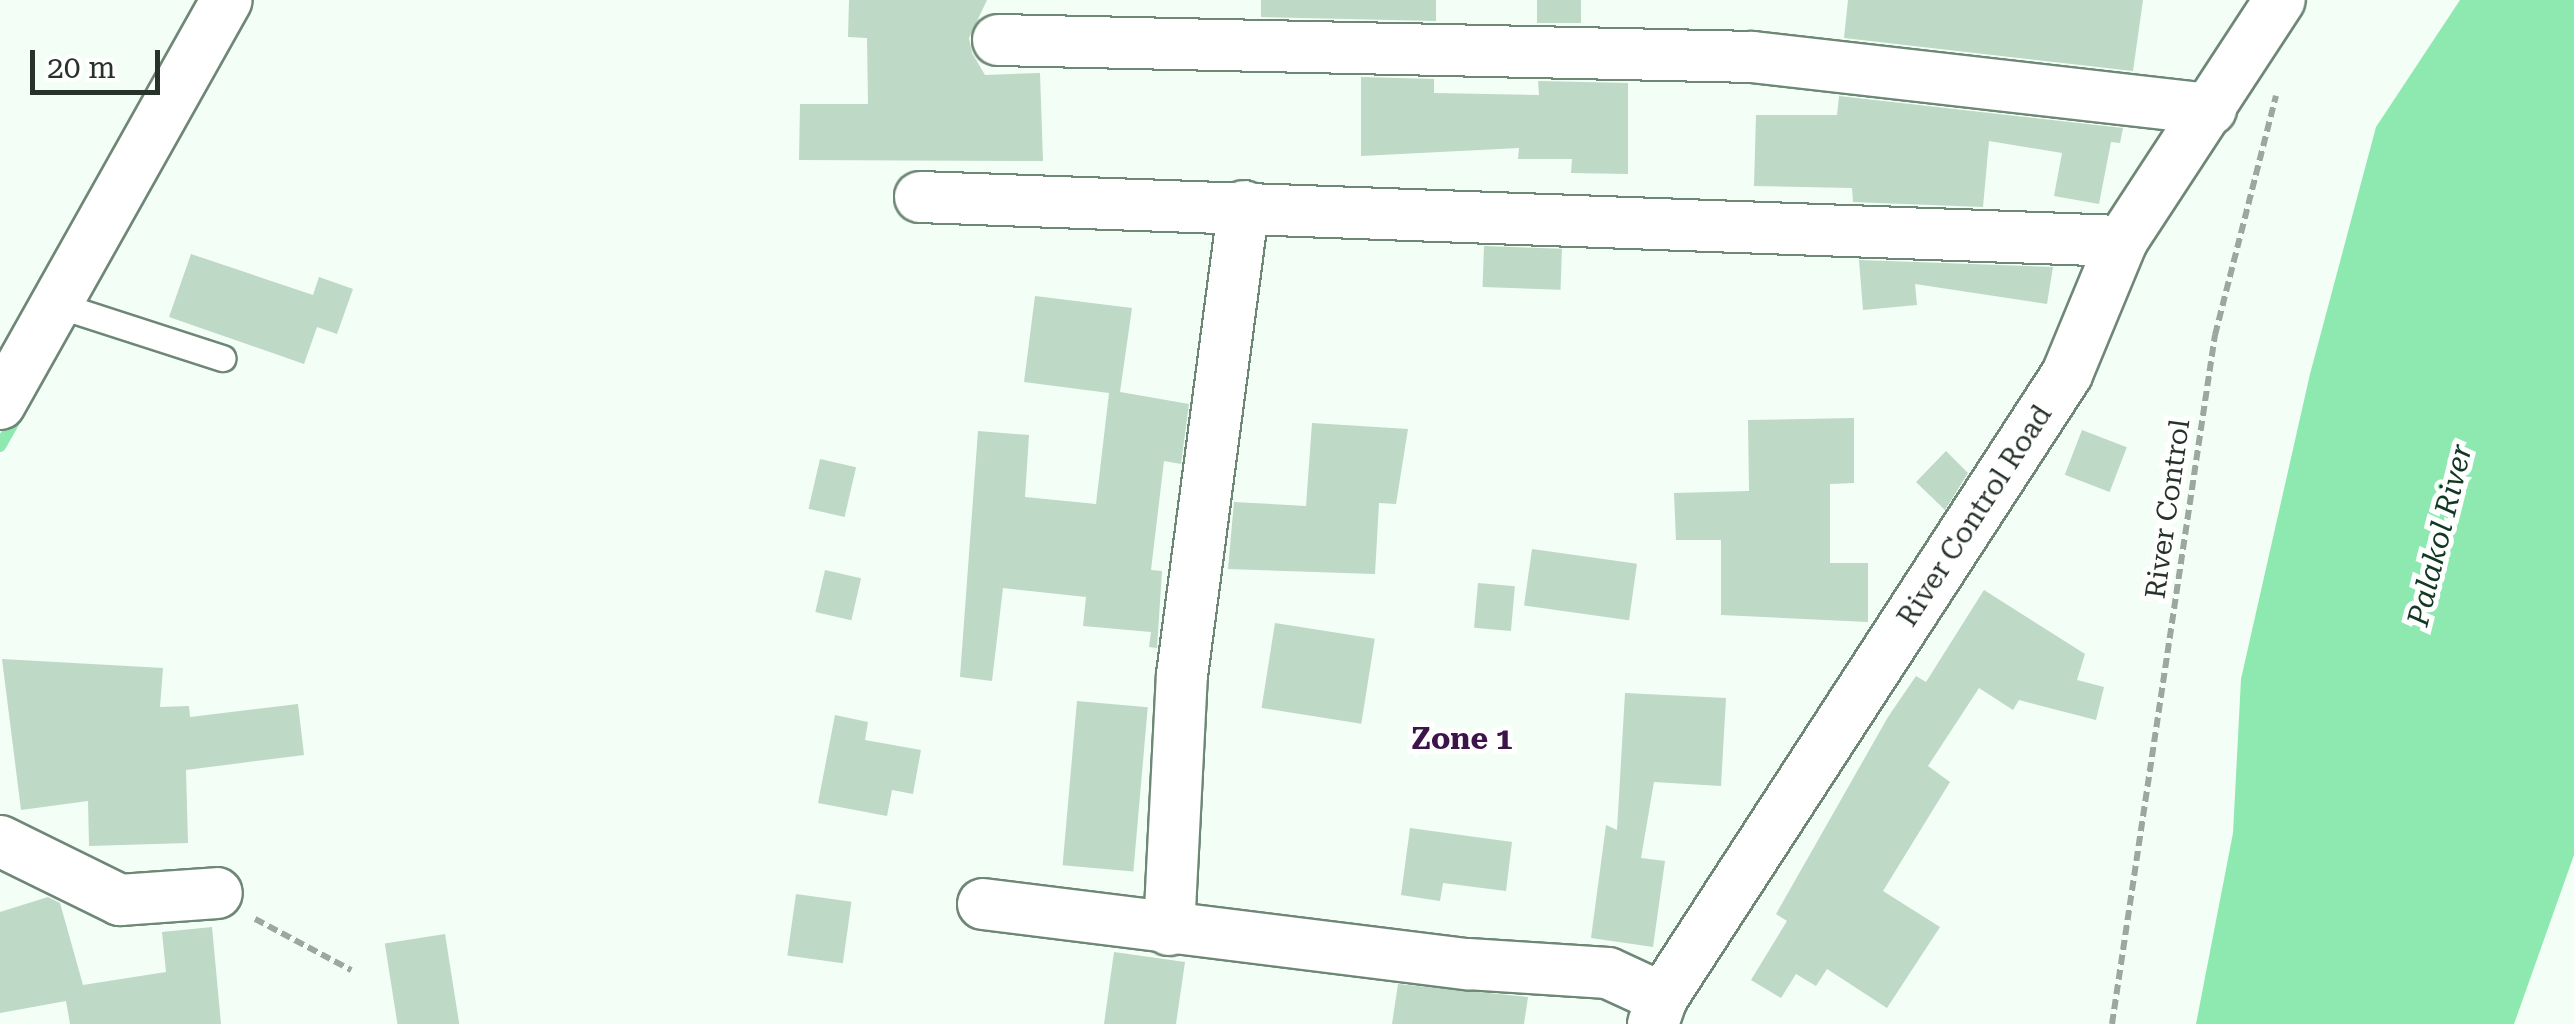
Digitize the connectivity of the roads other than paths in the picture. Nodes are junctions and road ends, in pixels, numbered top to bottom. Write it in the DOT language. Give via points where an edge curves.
graph roads {
  1 [pos="226,0"];
  2 [pos="2280,0"];
  3 [pos="998,40"];
  4 [pos="2211,109"];
  5 [pos="920,196"];
  6 [pos="1244,206"];
  7 [pos="2122,241"];
  8 [pos="55,304"];
  9 [pos="222,358"];
  10 [pos="0,404"];
  11 [pos="0,840"];
  12 [pos="216,893"];
  13 [pos="983,904"];
  14 [pos="1169,930"];
  15 [pos="1658,1011"];
  1 -- 8 [label="street"];
  2 -- 4 [label="street, River Control Road"];
  3 -- 4 [label="street" via="1752,57"];
  4 -- 7 [label="street, River Control Road"];
  5 -- 6 [label="street"];
  6 -- 7 [label="street"];
  6 -- 14 [label="street" via="1182,674"];
  7 -- 15 [label="street, River Control Road" via="2067,374"];
  8 -- 9 [label="lane"];
  8 -- 10 [label="street"];
  11 -- 12 [label="street" via="120,900"];
  13 -- 14 [label="street" via="1097,913"];
  14 -- 15 [label="street" via="1608,974"];
}
